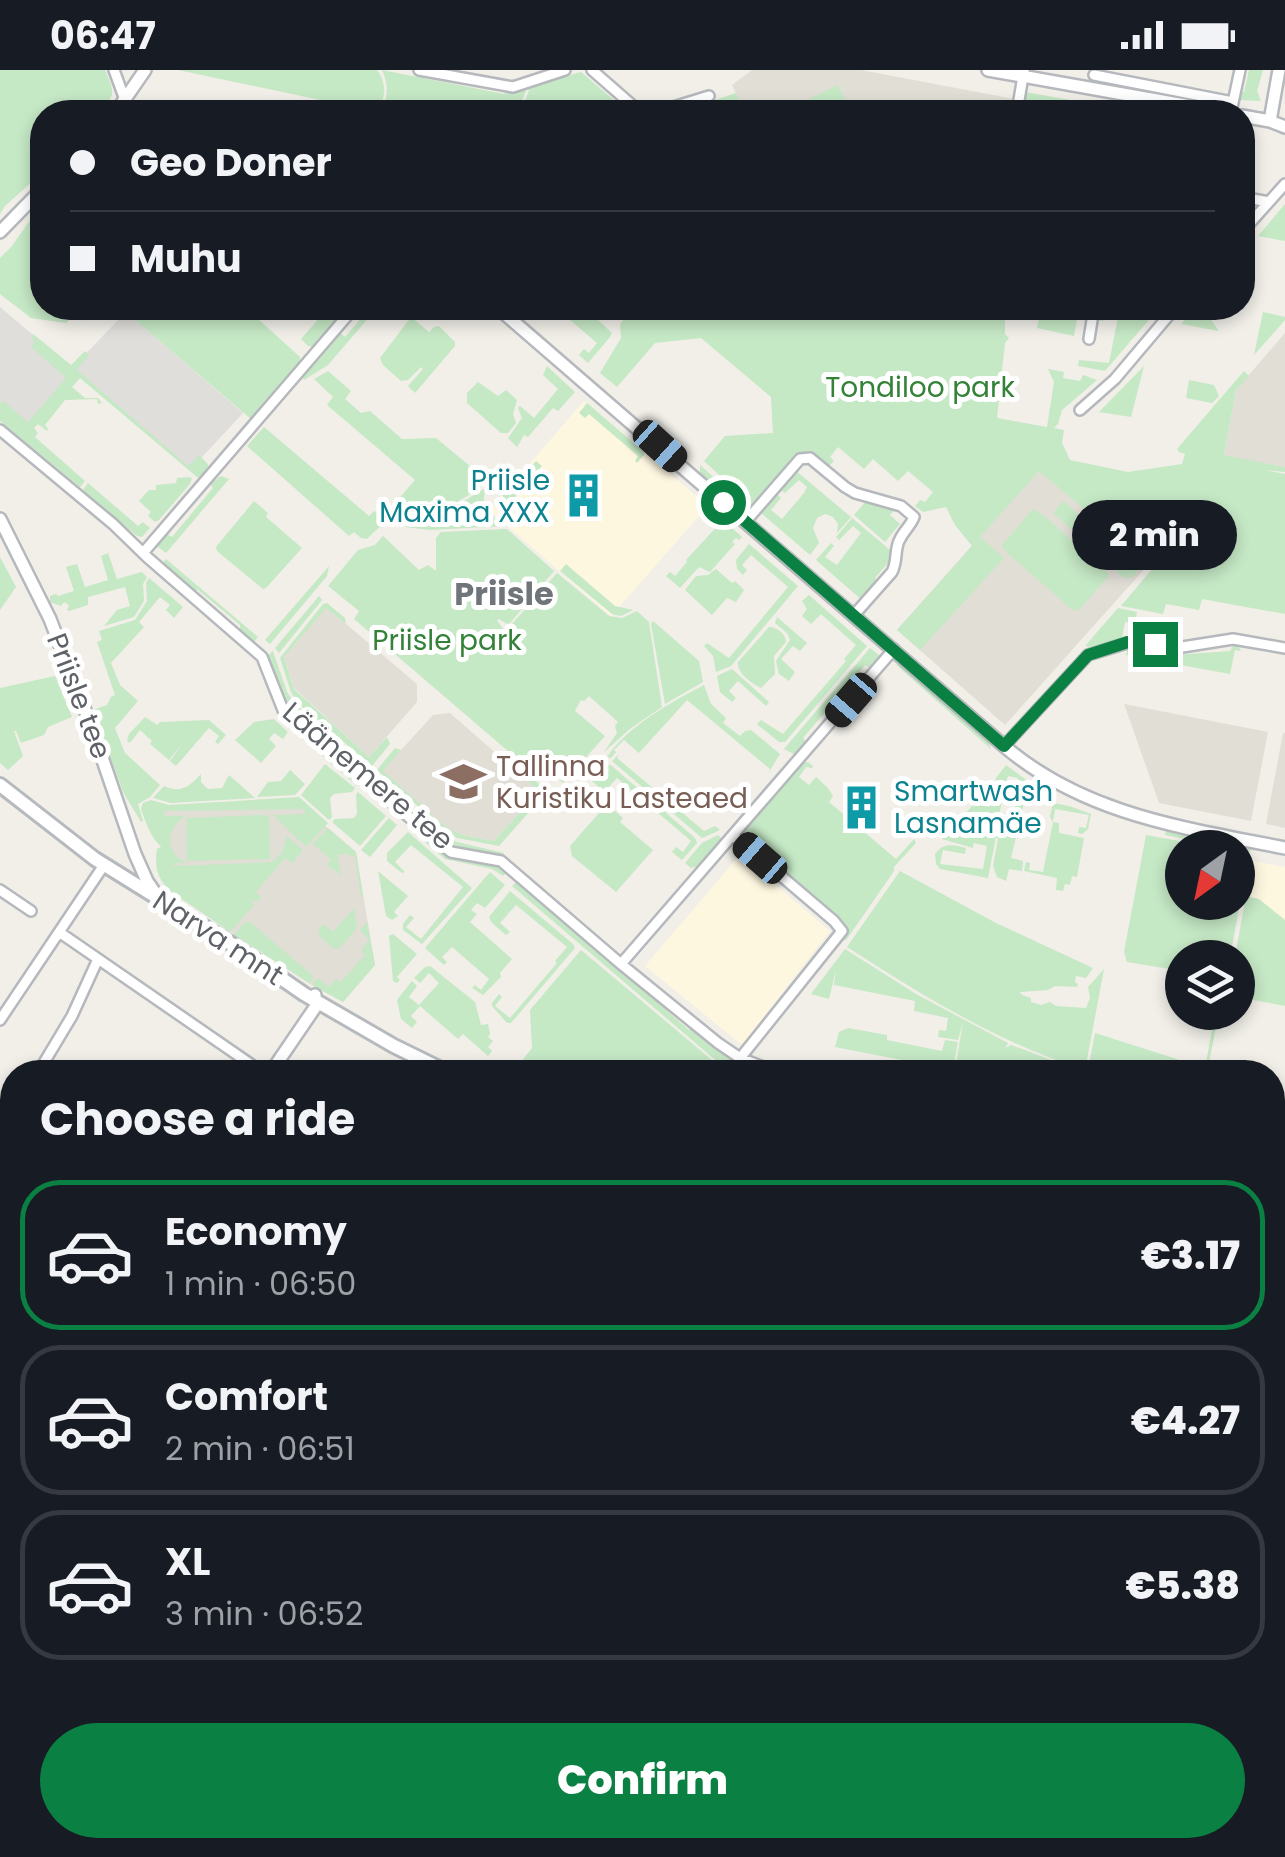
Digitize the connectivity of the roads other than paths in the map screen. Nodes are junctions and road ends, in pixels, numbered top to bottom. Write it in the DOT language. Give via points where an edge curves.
graph roads {
  1 [pos="145,70"];
  2 [pos="419,70"];
  3 [pos="565,70"];
  4 [pos="592,70"];
  5 [pos="988,70"];
  6 [pos="1240,70"];
  7 [pos="1279,70"];
  8 [pos="1024,73"];
  9 [pos="116,74"];
  10 [pos="1094,75"];
  11 [pos="134,88"];
  12 [pos="708,96"];
  13 [pos="120,100"];
  14 [pos="126,100"];
  15 [pos="626,100"];
  16 [pos="695,100"];
  17 [pos="1019,100"];
  18 [pos="1178,100"];
  19 [pos="1194,100"];
  20 [pos="1232,100"];
  21 [pos="1255,121"];
  22 [pos="1270,121"];
  23 [pos="1285,127"];
  24 [pos="1285,184"];
  25 [pos="1255,199"];
  26 [pos="30,201"];
  27 [pos="1269,202"];
  28 [pos="1255,218"];
  29 [pos="0,232"];
  30 [pos="344,320"];
  31 [pos="512,320"];
  32 [pos="1092,320"];
  33 [pos="1165,320"];
  34 [pos="1088,339"];
  35 [pos="1080,410"];
  36 [pos="0,430"];
  37 [pos="0,519"];
  38 [pos="746,522"];
  39 [pos="143,553"];
  40 [pos="854,615"];
  41 [pos="1285,648"];
  42 [pos="894,649"];
  43 [pos="1004,746"];
  44 [pos="0,785"];
  45 [pos="733,835"];
  46 [pos="1285,848"];
  47 [pos="138,860"];
  48 [pos="104,866"];
  49 [pos="126,879"];
  50 [pos="0,890"];
  51 [pos="161,900"];
  52 [pos="31,912"];
  53 [pos="59,932"];
  54 [pos="98,959"];
  55 [pos="621,964"];
  56 [pos="316,998"];
  57 [pos="0,1020"];
  58 [pos="740,1058"];
  59 [pos="46,1060"];
  60 [pos="245,1060"];
  61 [pos="280,1060"];
  62 [pos="423,1060"];
  63 [pos="745,1060"];
  1 -- 11 [label="street"];
  2 -- 3 [label="street" via="513,88"];
  4 -- 15 [label="street"];
  5 -- 8 [label="street"];
  6 -- 20 [label="street"];
  7 -- 22 [label="street"];
  8 -- 17 [label="street"];
  8 -- 18 [label="street"];
  9 -- 11 [label="street"];
  9 -- 13 [label="street"];
  10 -- 19 [label="street"];
  11 -- 14 [label="street"];
  12 -- 16 [label="street"];
  21 -- 22 [label="street"];
  22 -- 23 [label="street"];
  24 -- 27 [label="street"];
  25 -- 27 [label="street"];
  26 -- 29 [label="street"];
  27 -- 28 [label="street"];
  30 -- 39 [label="street"];
  31 -- 38 [label="street"];
  32 -- 34 [label="street"];
  33 -- 35 [label="street"];
  36 -- 39 [label="street, Läänemere tee"];
  37 -- 47 [label="street, Priisle tee" via="50,619"];
  38 -- 40 [label="street"];
  38 -- 40 [label="street" via="806,458 845,487 900,506 914,518 899,540 892,572"];
  39 -- 55 [label="street, Läänemere tee" via="262,657 283,710 450,852 501,861"];
  40 -- 42 [label="street"];
  41 -- 43 [label="street" via="1233,639 1176,648 1128,642 1088,655"];
  42 -- 43 [label="street"];
  42 -- 45 [label="street"];
  43 -- 46 [label="street" via="1051,780 1101,804"];
  44 -- 48 [label="main road, Narva mnt"];
  45 -- 55 [label="street"];
  45 -- 58 [label="street" via="842,931"];
  47 -- 49 [label="street"];
  47 -- 51 [label="street, Priisle tee"];
  48 -- 49 [label="main road, Narva mnt"];
  48 -- 53 [label="street"];
  49 -- 51 [label="main road, Narva mnt"];
  50 -- 52 [label="street"];
  51 -- 56 [label="main road, Narva mnt"];
  53 -- 54 [label="street"];
  53 -- 57 [label="street"];
  54 -- 59 [label="street"];
  54 -- 60 [label="street"];
  55 -- 58 [label="street, Läänemere tee"];
  56 -- 61 [label="street"];
  56 -- 62 [label="main road, Narva mnt"];
  58 -- 63 [label="street, Läänemere tee"];
}
